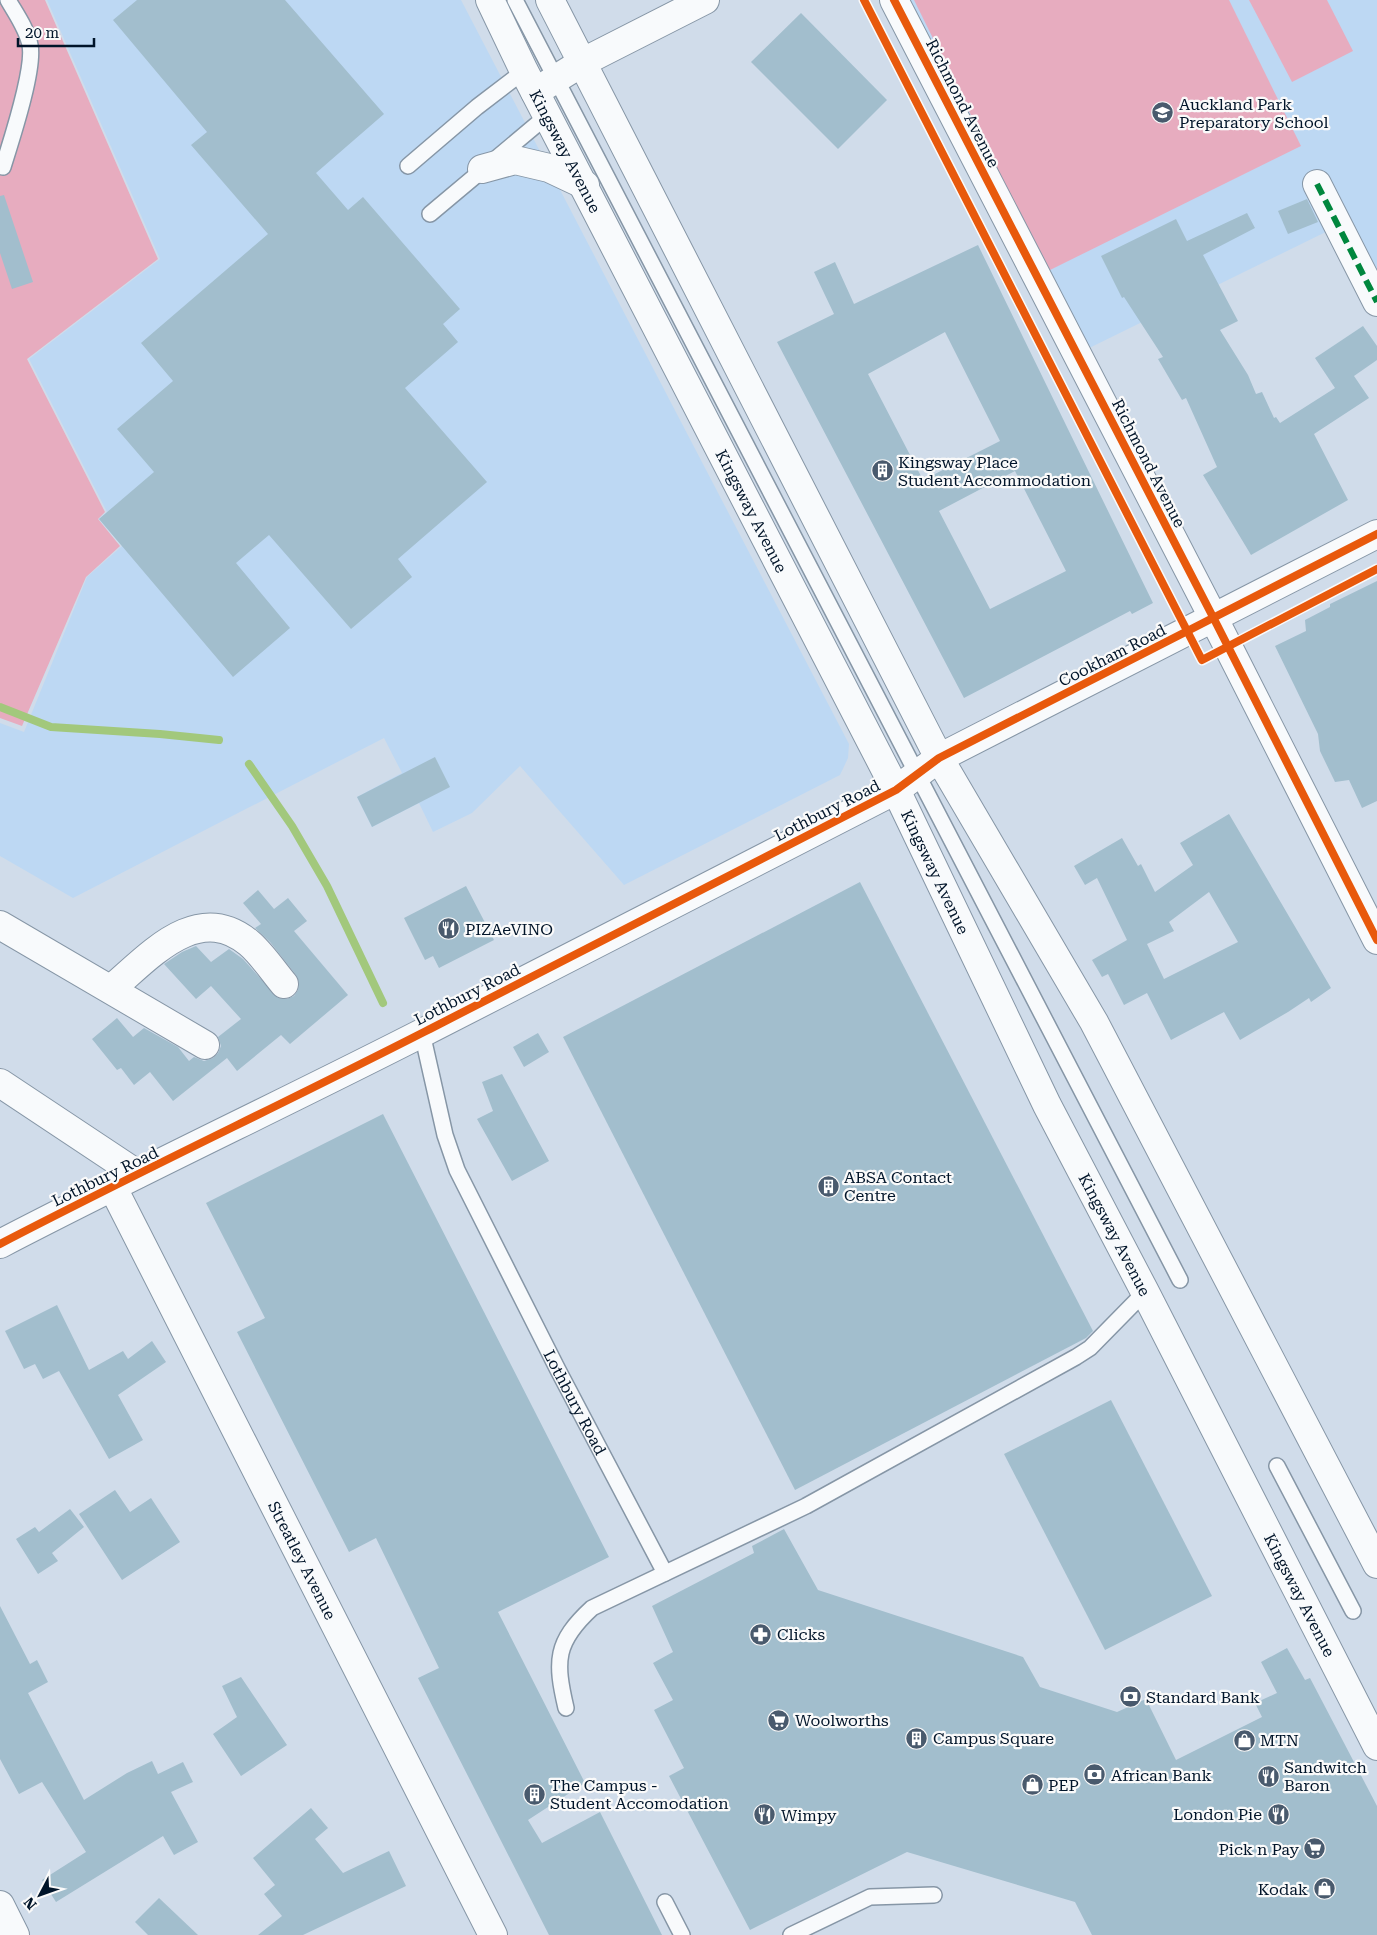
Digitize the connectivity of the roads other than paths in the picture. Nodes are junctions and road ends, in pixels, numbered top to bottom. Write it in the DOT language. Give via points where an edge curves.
graph roads {
  1 [pos="8,0"];
  2 [pos="490,0"];
  3 [pos="515,0"];
  4 [pos="550,0"];
  5 [pos="705,0"];
  6 [pos="894,0"];
  7 [pos="583,62"];
  8 [pos="541,89"];
  9 [pos="408,166"];
  10 [pos="3,167"];
  11 [pos="482,169"];
  12 [pos="1317,184"];
  13 [pos="585,185"];
  14 [pos="430,214"];
  15 [pos="1377,302"];
  16 [pos="1377,534"];
  17 [pos="1213,617"];
  18 [pos="939,758"];
  19 [pos="907,782"];
  20 [pos="0,925"];
  21 [pos="1377,940"];
  22 [pos="284,984"];
  23 [pos="111,989"];
  24 [pos="422,1033"];
  25 [pos="204,1045"];
  26 [pos="0,1083"];
  27 [pos="137,1174"];
  28 [pos="112,1186"];
  29 [pos="0,1244"];
  30 [pos="1180,1280"];
  31 [pos="1145,1292"];
  32 [pos="1277,1466"];
  33 [pos="1377,1564"];
  34 [pos="665,1573"];
  35 [pos="1353,1610"];
  36 [pos="566,1708"];
  37 [pos="1377,1746"];
  38 [pos="934,1895"];
  39 [pos="665,1902"];
  40 [pos="0,1905"];
  41 [pos="15,1935"];
  42 [pos="494,1935"];
  43 [pos="682,1935"];
  44 [pos="791,1935"];
  1 -- 10 [label="lane" via="31,47 30,65"];
  2 -- 8 [label="street, Kingsway Avenue"];
  3 -- 8 [label="lane"];
  4 -- 7 [label="street"];
  5 -- 7 [label="street"];
  6 -- 17 [label="street, Richmond Avenue"];
  7 -- 8 [label="street"];
  7 -- 18 [label="street"];
  8 -- 9 [label="lane" via="477,107"];
  8 -- 11 [label="lane"];
  8 -- 13 [label="street, Kingsway Avenue"];
  8 -- 19 [label="lane"];
  11 -- 13 [label="street" via="515,160 549,168"];
  11 -- 14 [label="lane"];
  12 -- 15 [label="street"];
  13 -- 19 [label="street, Kingsway Avenue"];
  16 -- 17 [label="street, Cookham Road"];
  17 -- 18 [label="street, Cookham Road"];
  17 -- 21 [label="street, Richmond Avenue"];
  18 -- 19 [label="street, Lothbury Road"];
  18 -- 33 [label="street" via="1094,1022"];
  19 -- 24 [label="street, Lothbury Road"];
  19 -- 30 [label="lane"];
  19 -- 31 [label="street, Kingsway Avenue" via="1042,1097"];
  20 -- 23 [label="street"];
  22 -- 23 [label="street" via="250,943 214,928 198,928 168,940"];
  23 -- 25 [label="street"];
  24 -- 27 [label="street, Lothbury Road"];
  24 -- 34 [label="lane, Lothbury Road" via="444,1134 457,1170"];
  26 -- 27 [label="street"];
  27 -- 28 [label="street, Lothbury Road"];
  28 -- 29 [label="street, Lothbury Road"];
  28 -- 42 [label="street, Streatley Avenue"];
  31 -- 34 [label="lane" via="1090,1348 1076,1357 806,1506"];
  31 -- 37 [label="street, Kingsway Avenue"];
  32 -- 35 [label="lane"];
  34 -- 36 [label="lane" via="592,1608 574,1624 558,1663"];
  38 -- 44 [label="lane" via="870,1897"];
  39 -- 43 [label="lane"];
  40 -- 41 [label="street"];
}
